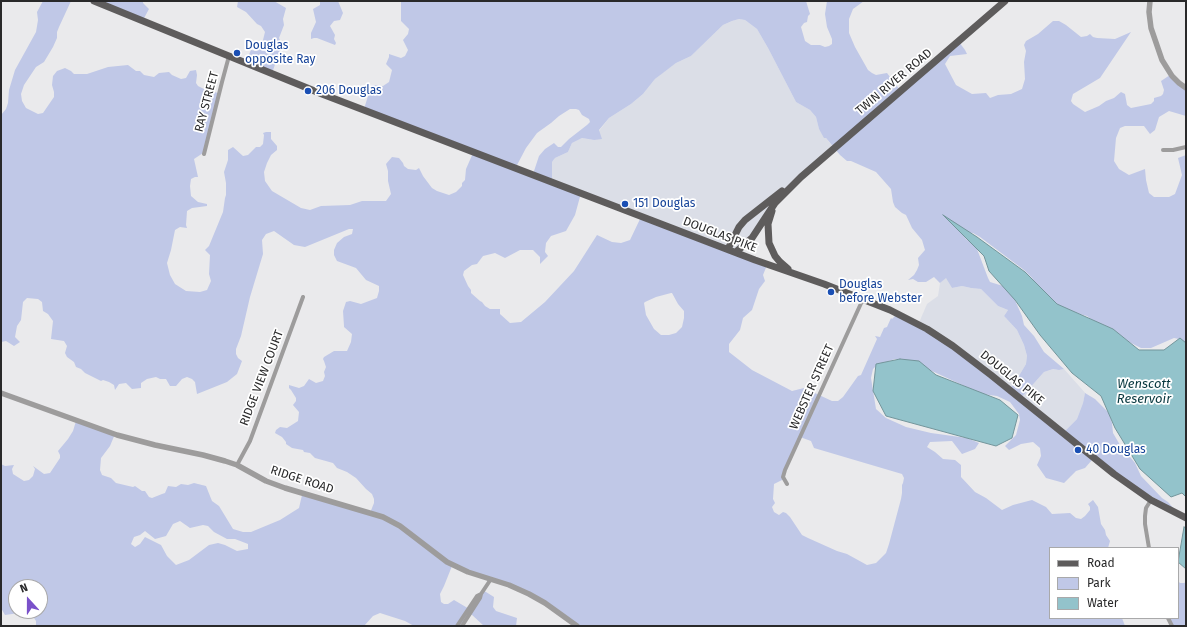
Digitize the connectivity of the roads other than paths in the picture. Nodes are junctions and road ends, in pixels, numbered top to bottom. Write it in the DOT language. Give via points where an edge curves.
graph roads {
  1 [pos="94,1"];
  2 [pos="1005,1"];
  3 [pos="1150,1"];
  4 [pos="230,56"];
  5 [pos="1186,88"];
  6 [pos="1186,147"];
  7 [pos="1163,150"];
  8 [pos="204,154"];
  9 [pos="797,180"];
  10 [pos="775,203"];
  11 [pos="728,249"];
  12 [pos="736,252"];
  13 [pos="799,275"];
  14 [pos="303,297"];
  15 [pos="863,299"];
  16 [pos="1,393"];
  17 [pos="237,465"];
  18 [pos="787,484"];
  19 [pos="1151,500"];
  20 [pos="1186,518"];
  21 [pos="1149,547"];
  22 [pos="491,579"];
  23 [pos="481,594"];
  24 [pos="457,626"];
  25 [pos="462,626"];
  26 [pos="577,626"];
  1 -- 4 [label="main road, DOUGLAS PIKE"];
  2 -- 9 [label="main road, TWIN RIVER ROAD"];
  3 -- 5 [label="street" via="1151,28 1162,60 1172,76"];
  4 -- 8 [label="street, RAY STREET"];
  4 -- 11 [label="main road, DOUGLAS PIKE" via="322,94"];
  6 -- 7 [label="street"];
  9 -- 10 [label="main road, TWIN RIVER ROAD"];
  9 -- 11 [label="main road, TWIN RIVER ROAD" via="745,220"];
  10 -- 12 [label="main road, TWIN RIVER ROAD" via="752,238"];
  10 -- 13 [label="main road" via="768,224 769,243 780,262"];
  11 -- 12 [label="main road, DOUGLAS PIKE"];
  12 -- 13 [label="main road, DOUGLAS PIKE"];
  13 -- 15 [label="main road, DOUGLAS PIKE"];
  14 -- 17 [label="street, RIDGE VIEW COURT" via="250,441"];
  15 -- 18 [label="street, WEBSTER STREET" via="785,470"];
  15 -- 19 [label="main road, DOUGLAS PIKE" via="890,310 953,346 1114,474"];
  16 -- 17 [label="street, RIDGE ROAD" via="117,434"];
  17 -- 22 [label="street, RIDGE ROAD" via="285,488 391,520 447,562"];
  19 -- 20 [label="main road, DOUGLAS PIKE"];
  19 -- 21 [label="street" via="1145,516"];
  22 -- 23 [label="street"];
  22 -- 26 [label="street, RIDGE ROAD" via="529,594"];
  23 -- 24 [label="street"];
  23 -- 25 [label="street"];
}
